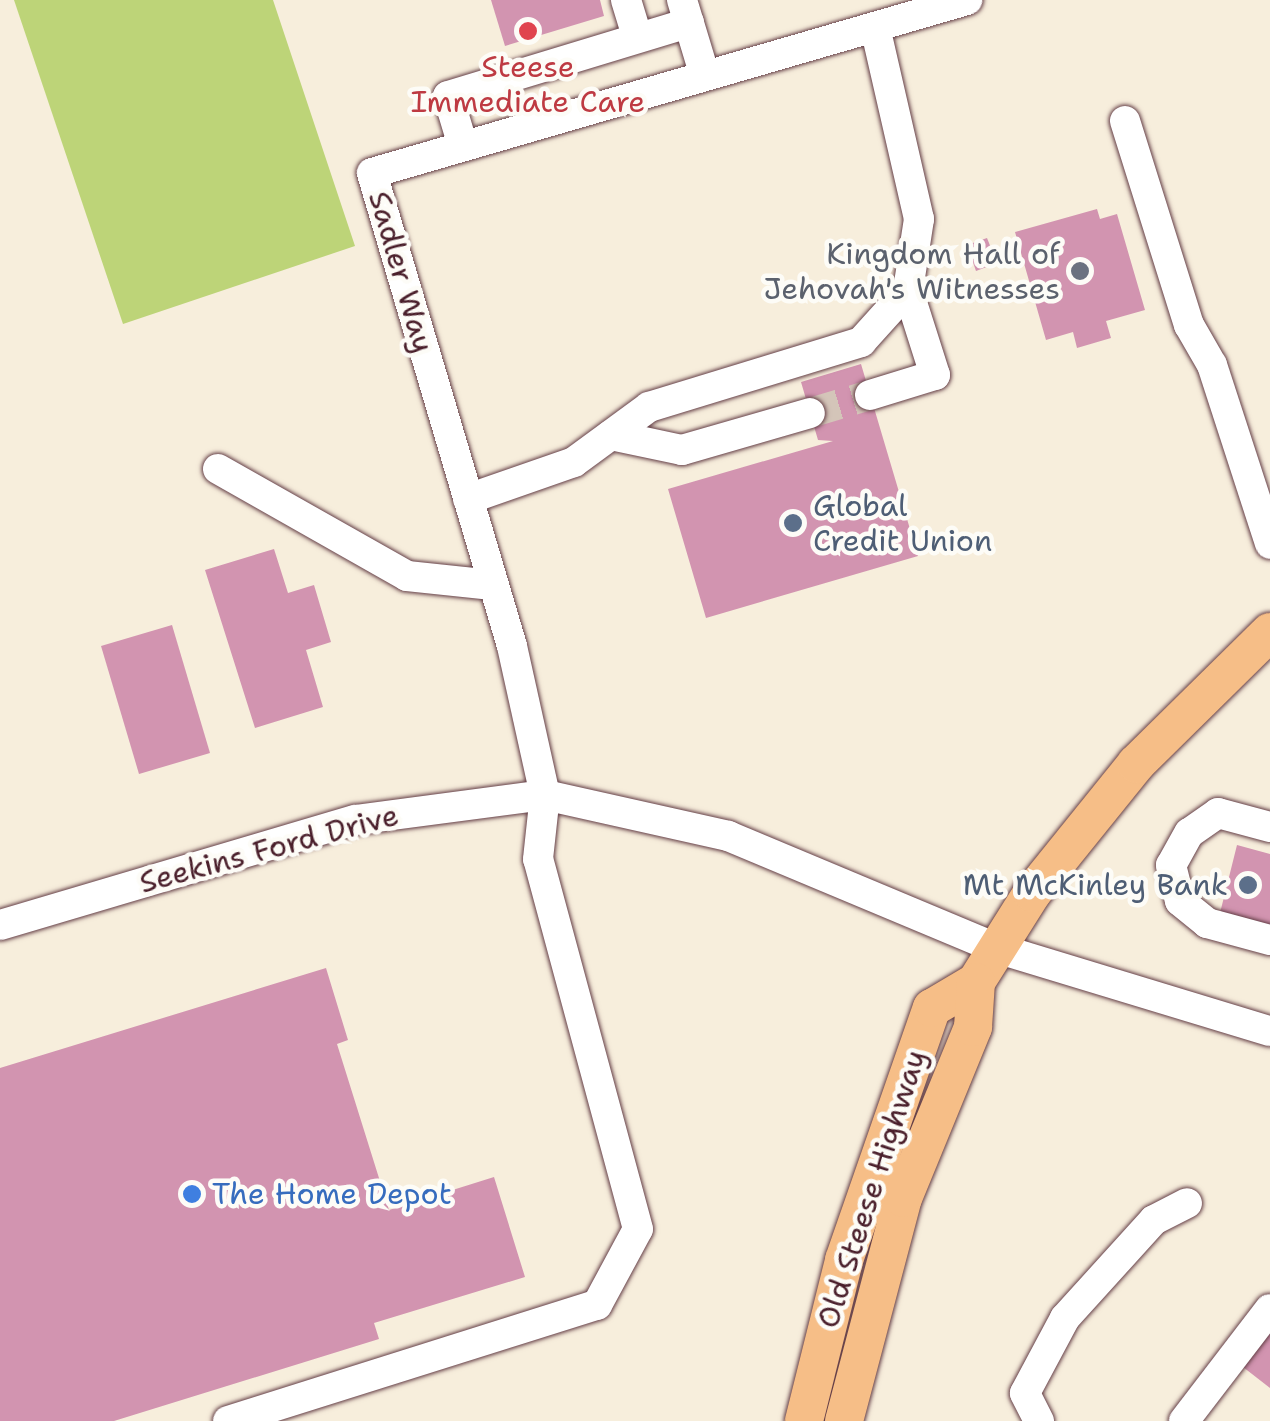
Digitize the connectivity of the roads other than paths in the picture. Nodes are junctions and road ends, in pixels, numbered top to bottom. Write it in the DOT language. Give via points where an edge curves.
graph roads {
  1 [pos="626,0"];
  2 [pos="966,0"];
  3 [pos="685,12"];
  4 [pos="876,27"];
  5 [pos="637,36"];
  6 [pos="705,76"];
  7 [pos="1125,121"];
  8 [pos="463,146"];
  9 [pos="908,290"];
  10 [pos="870,395"];
  11 [pos="810,413"];
  12 [pos="612,434"];
  13 [pos="218,470"];
  14 [pos="468,498"];
  15 [pos="1270,544"];
  16 [pos="493,584"];
  17 [pos="1270,632"];
  18 [pos="545,795"];
  19 [pos="1270,827"];
  20 [pos="0,924"];
  21 [pos="1270,940"];
  22 [pos="996,948"];
  23 [pos="976,982"];
  24 [pos="1270,1032"];
  25 [pos="1187,1203"];
  26 [pos="1270,1309"];
  27 [pos="228,1421"];
  28 [pos="804,1421"];
  29 [pos="844,1421"];
  30 [pos="1039,1421"];
  31 [pos="1184,1421"];
  1 -- 5 [label="street"];
  2 -- 4 [label="street, Sadler Way"];
  3 -- 5 [label="street"];
  3 -- 6 [label="street"];
  4 -- 6 [label="street, Sadler Way"];
  4 -- 9 [label="street" via="919,219"];
  5 -- 8 [label="street" via="448,96"];
  6 -- 8 [label="street, Sadler Way"];
  7 -- 15 [label="street" via="1189,325 1212,364"];
  8 -- 14 [label="street, Sadler Way" via="372,172"];
  9 -- 10 [label="street" via="935,375"];
  9 -- 12 [label="street" via="862,342 649,408"];
  11 -- 12 [label="street" via="682,450"];
  12 -- 14 [label="street" via="537,480"];
  13 -- 16 [label="street" via="406,576"];
  14 -- 16 [label="street, Sadler Way"];
  16 -- 18 [label="street, Sadler Way"];
  17 -- 22 [label="main road, Old Steese Highway" via="1136,764"];
  18 -- 20 [label="street, Seekins Ford Drive" via="355,820"];
  18 -- 22 [label="street, Seekins Ford Drive" via="728,836"];
  18 -- 27 [label="street" via="538,859 638,1230 597,1305"];
  19 -- 21 [label="street" via="1218,813 1189,833 1171,865 1180,901 1206,923"];
  22 -- 23 [label="main road, Old Steese Highway"];
  22 -- 24 [label="street, Seekins Ford Drive"];
  23 -- 28 [label="main road, Old Steese Highway" via="932,1008 850,1241"];
  23 -- 29 [label="main road, Old Steese Highway" via="974,1027 903,1198"];
  25 -- 30 [label="street" via="1154,1220 1064,1318 1025,1392"];
  26 -- 31 [label="street"];
}
